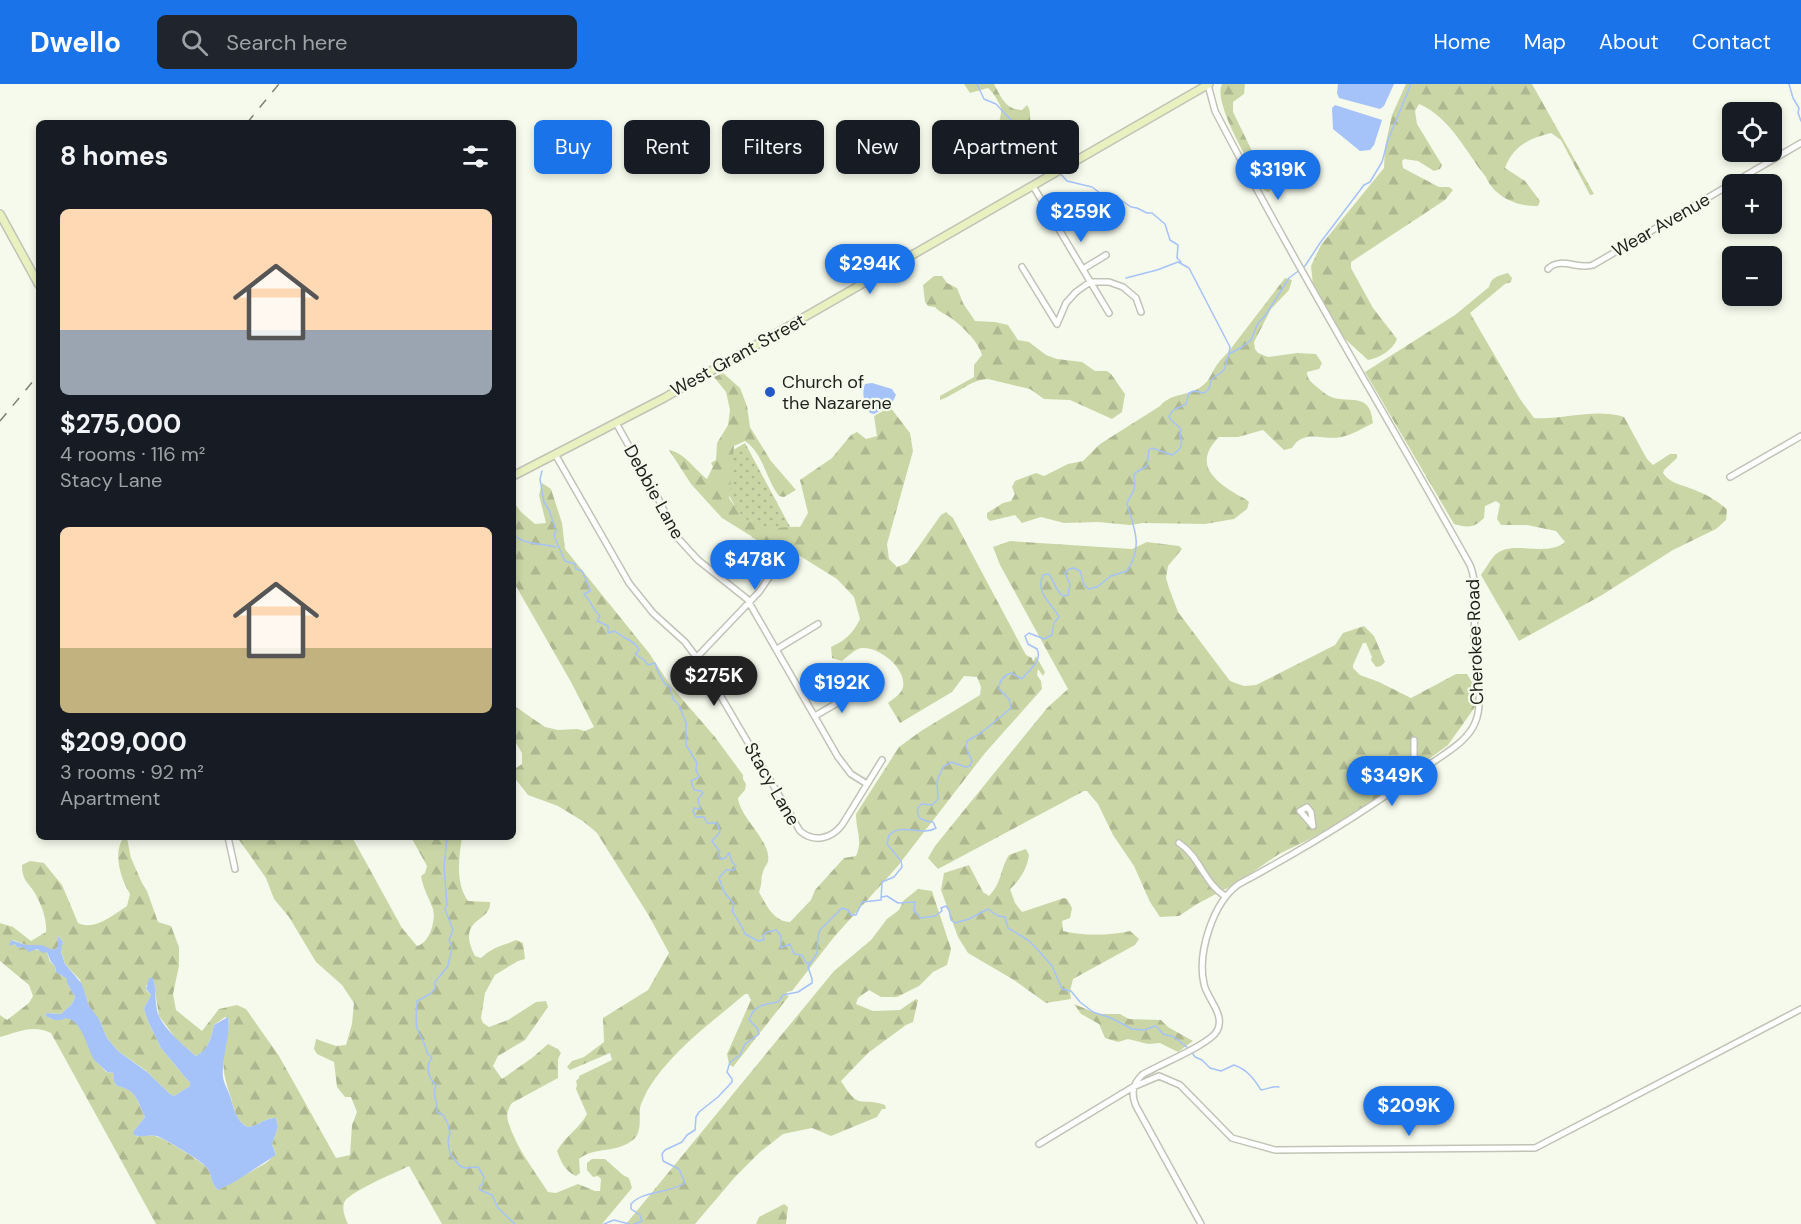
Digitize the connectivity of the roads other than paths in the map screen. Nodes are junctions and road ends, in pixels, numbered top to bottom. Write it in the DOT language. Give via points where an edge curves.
graph roads {
  1 [pos="1208,85"];
  2 [pos="1801,143"];
  3 [pos="1033,186"];
  4 [pos="0,214"];
  5 [pos="1106,255"];
  6 [pos="1022,267"];
  7 [pos="1083,269"];
  8 [pos="1548,269"];
  9 [pos="36,280"];
  10 [pos="1090,282"];
  11 [pos="1141,312"];
  12 [pos="1109,313"];
  13 [pos="616,423"];
  14 [pos="1801,436"];
  15 [pos="555,454"];
  16 [pos="516,474"];
  17 [pos="1730,477"];
  18 [pos="783,556"];
  19 [pos="750,603"];
  20 [pos="818,624"];
  21 [pos="777,649"];
  22 [pos="697,657"];
  23 [pos="856,692"];
  24 [pos="815,716"];
  25 [pos="1414,740"];
  26 [pos="882,760"];
  27 [pos="1420,772"];
  28 [pos="867,784"];
  29 [pos="1313,826"];
  30 [pos="1321,837"];
  31 [pos="229,840"];
  32 [pos="1179,843"];
  33 [pos="235,869"];
  34 [pos="1225,896"];
  35 [pos="1801,1009"];
  36 [pos="1133,1087"];
  37 [pos="1039,1144"];
  38 [pos="1201,1224"];
  1 -- 3 [label="main road, West Grant Street"];
  1 -- 27 [label="street, Cherokee Road" via="1219,118 1474,577 1477,718 1461,741"];
  2 -- 8 [label="street, Wear Avenue" via="1593,265 1559,263"];
  3 -- 7 [label="street"];
  3 -- 13 [label="main road, West Grant Street"];
  4 -- 9 [label="main road"];
  5 -- 7 [label="street"];
  6 -- 10 [label="street" via="1057,324 1066,303"];
  7 -- 10 [label="street"];
  10 -- 11 [label="street" via="1123,287 1136,298"];
  10 -- 12 [label="street"];
  13 -- 15 [label="main road, West Grant Street"];
  13 -- 19 [label="street, Debbie Lane" via="680,541 698,561"];
  14 -- 17 [label="street"];
  15 -- 16 [label="main road, West Grant Street"];
  15 -- 22 [label="street, Stacy Lane" via="634,591"];
  18 -- 19 [label="street"];
  19 -- 21 [label="street, Debbie Lane"];
  19 -- 22 [label="street"];
  20 -- 21 [label="street"];
  21 -- 24 [label="street, Debbie Lane"];
  22 -- 28 [label="street, Stacy Lane" via="794,825 803,834 824,838 834,833"];
  23 -- 24 [label="street"];
  24 -- 28 [label="street, Debbie Lane" via="842,763"];
  25 -- 27 [label="street" via="1414,764"];
  26 -- 28 [label="street, Stacy Lane"];
  27 -- 30 [label="street, Cherokee Road"];
  29 -- 30 [label="street"];
  30 -- 34 [label="street, Cherokee Road"];
  31 -- 33 [label="street"];
  32 -- 34 [label="street" via="1196,860 1212,886"];
  34 -- 36 [label="street, Cherokee Road" via="1211,928 1202,964 1204,987 1219,1016 1217,1030 1203,1043 1142,1075"];
  35 -- 36 [label="street" via="1535,1148 1275,1150 1232,1138 1180,1085 1159,1076"];
  36 -- 37 [label="street"];
  36 -- 38 [label="street" via="1136,1106"];
}
